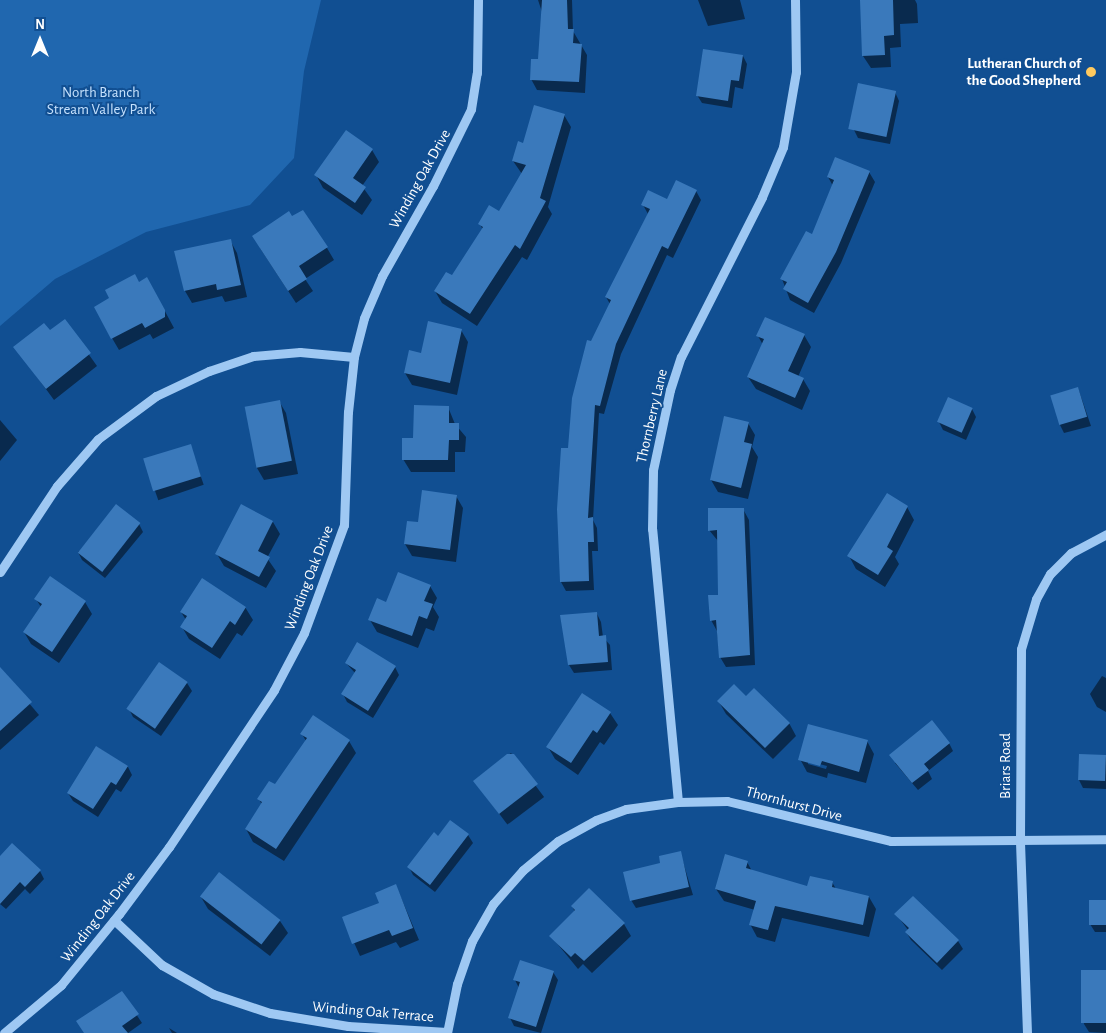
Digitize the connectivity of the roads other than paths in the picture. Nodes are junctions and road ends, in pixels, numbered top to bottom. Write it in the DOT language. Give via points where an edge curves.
graph roads {
  1 [pos="478,0"];
  2 [pos="795,0"];
  3 [pos="354,357"];
  4 [pos="1106,534"];
  5 [pos="0,572"];
  6 [pos="678,802"];
  7 [pos="1106,839"];
  8 [pos="1020,840"];
  9 [pos="114,920"];
  10 [pos="4,1033"];
  11 [pos="447,1033"];
  12 [pos="1028,1033"];
  1 -- 3 [label="street, Winding Oak Drive" via="477,73 470,109 433,186 382,276 364,318"];
  2 -- 6 [label="street, Thornberry Lane" via="796,72 783,147 762,196 681,357 670,390 653,470 653,547"];
  3 -- 5 [label="street" via="300,352 253,356 209,371 156,396 98,439 86,452 57,486"];
  3 -- 9 [label="street, Winding Oak Drive" via="348,412 344,525 304,633 274,690 169,847"];
  4 -- 8 [label="street, Briars Road" via="1072,553 1050,574 1025,628 1020,671"];
  6 -- 8 [label="street, Thornhurst Drive" via="705,800 751,805 838,830 891,841"];
  6 -- 11 [label="street, Thornhurst Drive" via="649,804 596,820 558,841 523,870 493,904 472,941 457,984"];
  7 -- 8 [label="street, Thornhurst Drive"];
  8 -- 12 [label="street, Briars Road"];
  9 -- 10 [label="street, Winding Oak Drive" via="61,985"];
  9 -- 11 [label="street, Winding Oak Terrace" via="162,964 213,994 270,1013 348,1026"];
}
